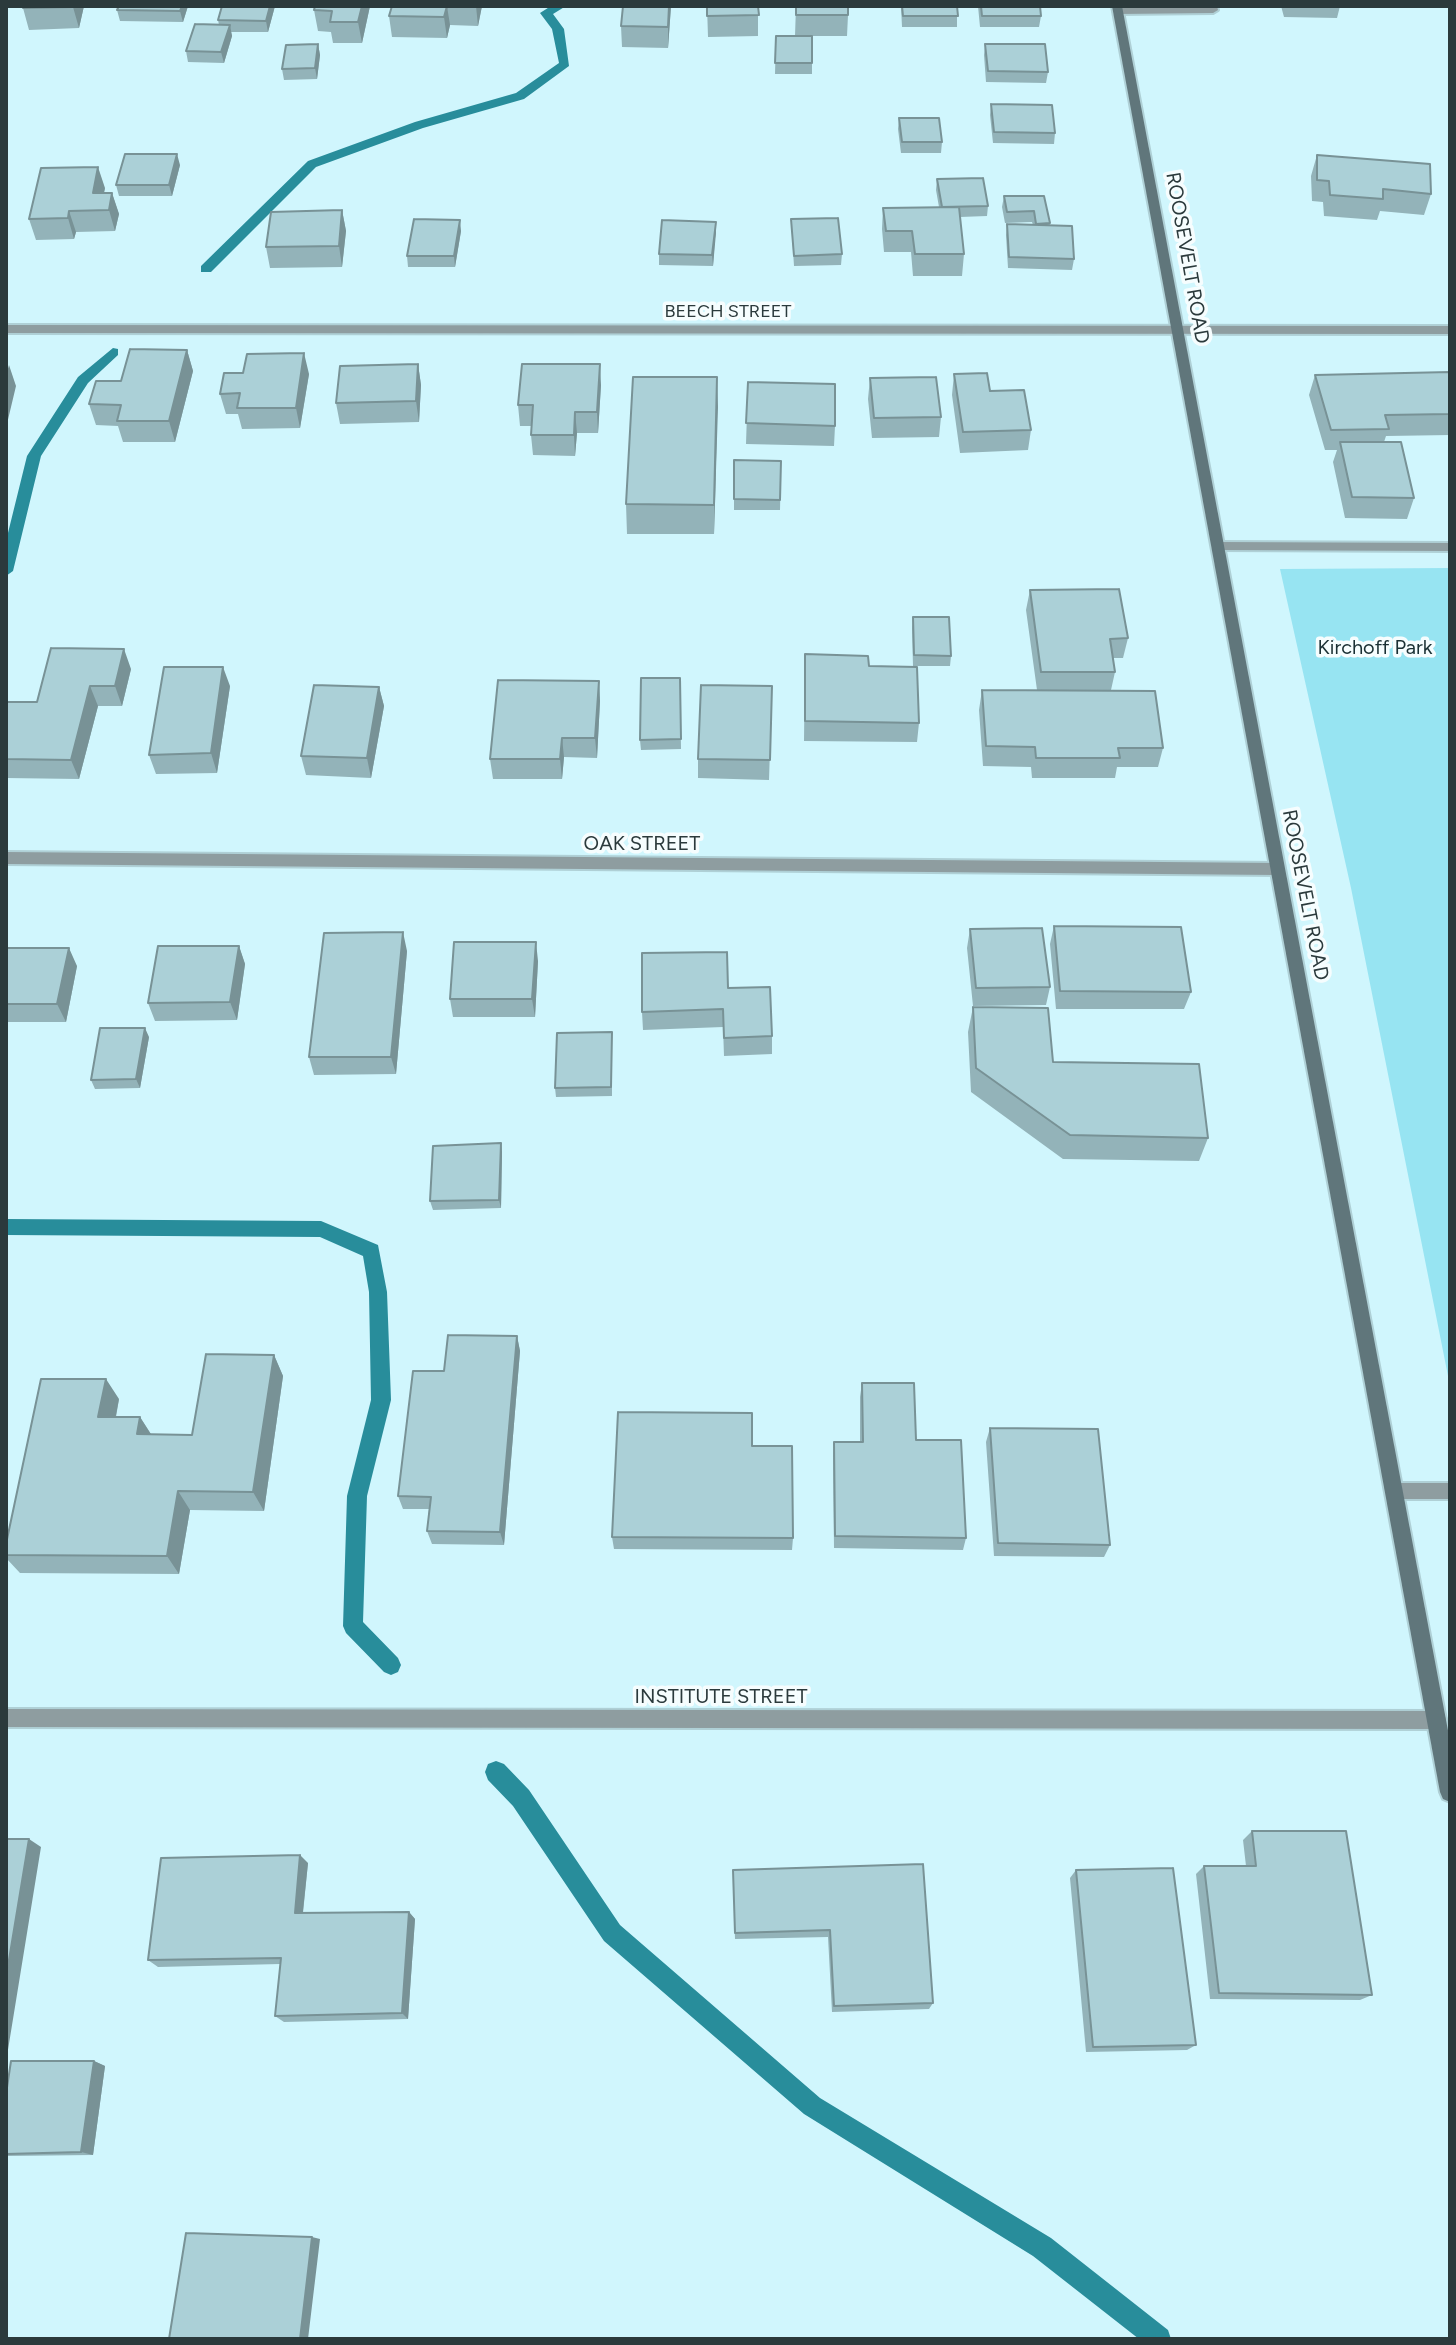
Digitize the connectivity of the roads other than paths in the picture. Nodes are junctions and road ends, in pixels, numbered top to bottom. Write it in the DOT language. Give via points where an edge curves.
graph roads {
  1 [pos="1212,6"];
  2 [pos="1118,8"];
  3 [pos="6,329"];
  4 [pos="1450,330"];
  5 [pos="1178,331"];
  6 [pos="1218,546"];
  7 [pos="1450,547"];
  8 [pos="6,858"];
  9 [pos="1278,869"];
  10 [pos="1394,1491"];
  11 [pos="1450,1491"];
  12 [pos="6,1718"];
  13 [pos="1437,1720"];
  14 [pos="1450,1792"];
  1 -- 2 [label="street" via="1213,10"];
  2 -- 5 [label="street, ROOSEVELT ROAD"];
  3 -- 5 [label="street, BEECH STREET"];
  4 -- 5 [label="street, BEECH STREET"];
  5 -- 6 [label="street, ROOSEVELT ROAD"];
  6 -- 7 [label="street"];
  6 -- 9 [label="street, ROOSEVELT ROAD"];
  8 -- 9 [label="street, OAK STREET"];
  9 -- 10 [label="street, ROOSEVELT ROAD"];
  10 -- 11 [label="street"];
  10 -- 13 [label="street, ROOSEVELT ROAD"];
  12 -- 13 [label="street, INSTITUTE STREET"];
  13 -- 14 [label="street, ROOSEVELT ROAD"];
}
